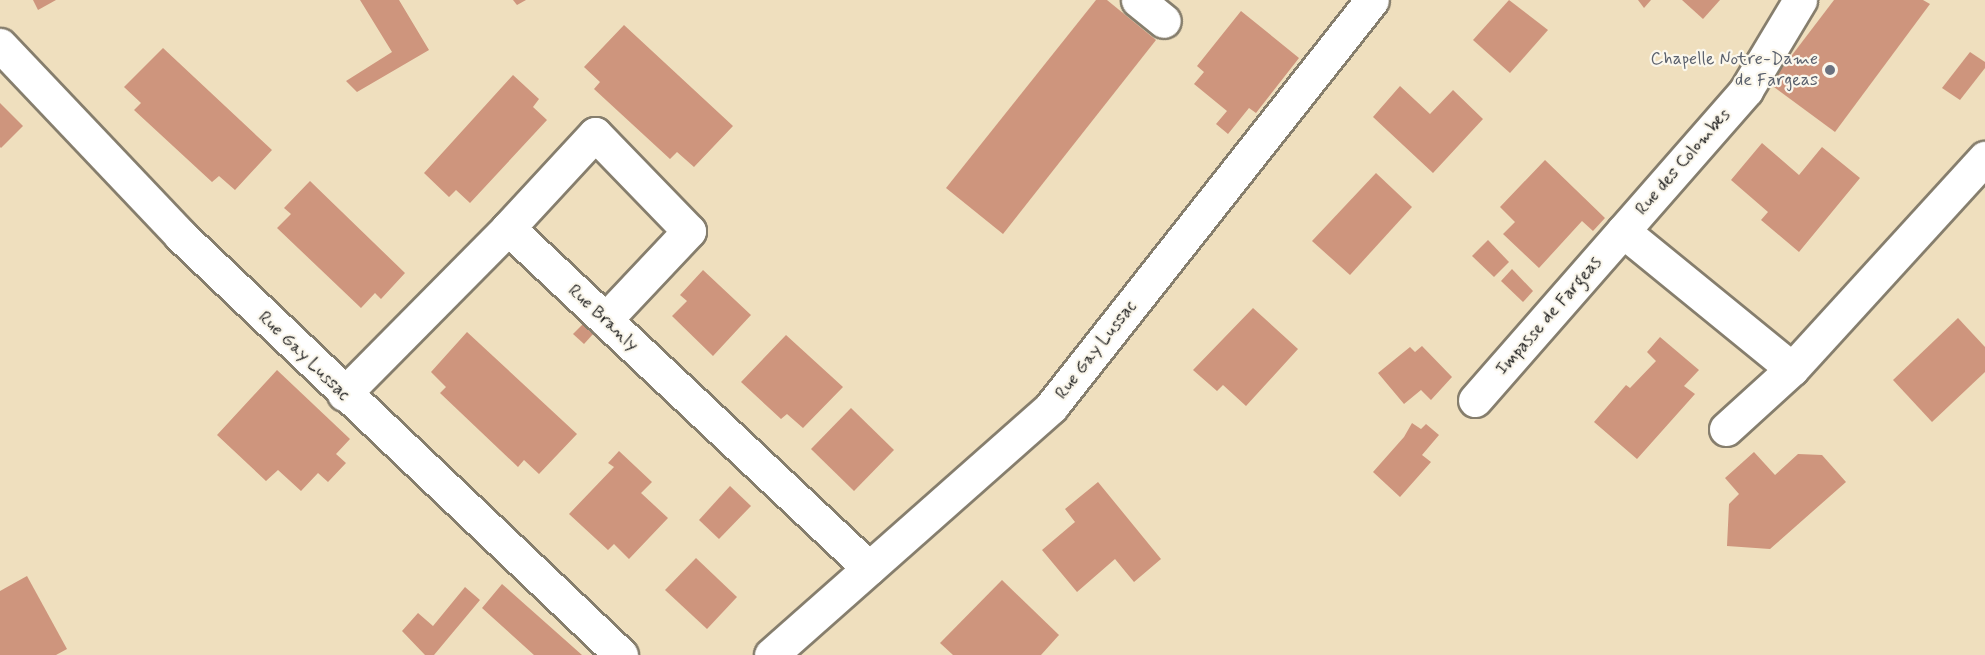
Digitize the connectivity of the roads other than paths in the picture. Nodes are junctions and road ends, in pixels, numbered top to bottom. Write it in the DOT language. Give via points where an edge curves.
graph roads {
  1 [pos="1138,0"];
  2 [pos="1372,0"];
  3 [pos="1800,0"];
  4 [pos="1164,21"];
  5 [pos="0,45"];
  6 [pos="1985,158"];
  7 [pos="508,228"];
  8 [pos="1623,231"];
  9 [pos="605,320"];
  10 [pos="1792,369"];
  11 [pos="344,394"];
  12 [pos="1475,400"];
  13 [pos="1726,429"];
  14 [pos="869,568"];
  15 [pos="621,655"];
  16 [pos="771,655"];
  1 -- 4 [label="street"];
  2 -- 14 [label="street, Rue Gay Lussac" via="1051,407"];
  3 -- 8 [label="street, Rue des Colombes" via="1746,90"];
  5 -- 11 [label="street, Rue Gay Lussac" via="180,236"];
  6 -- 10 [label="street"];
  7 -- 9 [label="street, Rue Branly"];
  7 -- 9 [label="street" via="595,134 688,231"];
  7 -- 11 [label="street"];
  8 -- 10 [label="street, Rue des Colombes"];
  8 -- 12 [label="street, Impasse de Fargeas"];
  9 -- 14 [label="street, Rue Branly"];
  10 -- 13 [label="street"];
  11 -- 15 [label="street, Rue Gay Lussac"];
  14 -- 16 [label="street, Rue Gay Lussac"];
}
